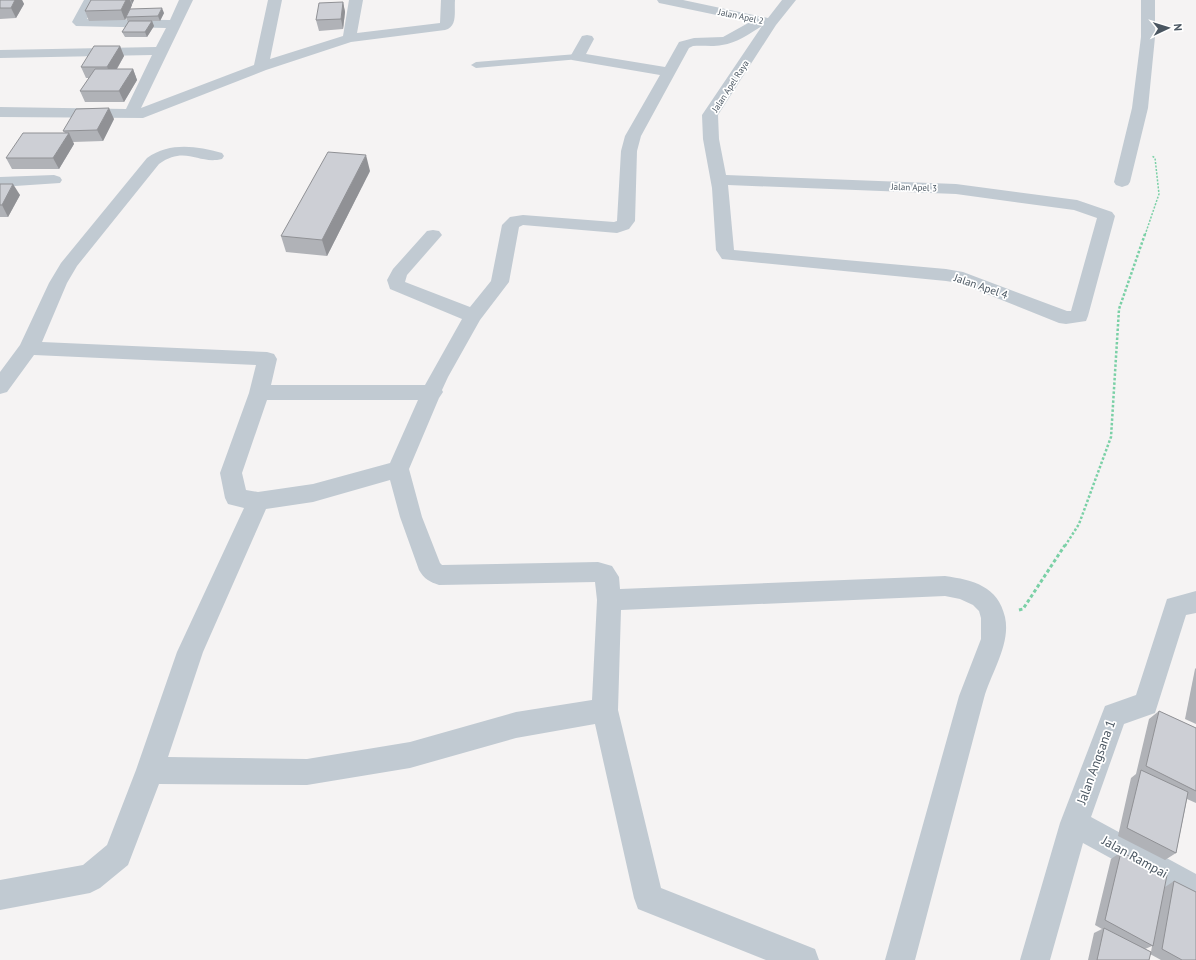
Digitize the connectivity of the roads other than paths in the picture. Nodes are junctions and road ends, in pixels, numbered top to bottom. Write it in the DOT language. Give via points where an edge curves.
graph roads {
  1 [pos="91,0"];
  2 [pos="186,0"];
  3 [pos="275,0"];
  4 [pos="356,0"];
  5 [pos="448,0"];
  6 [pos="664,0"];
  7 [pos="789,0"];
  8 [pos="1148,0"];
  9 [pos="766,22"];
  10 [pos="175,24"];
  11 [pos="349,38"];
  12 [pos="587,38"];
  13 [pos="162,51"];
  14 [pos="0,54"];
  15 [pos="576,57"];
  16 [pos="476,65"];
  17 [pos="261,67"];
  18 [pos="670,72"];
  19 [pos="0,112"];
  20 [pos="131,114"];
  21 [pos="216,156"];
  22 [pos="54,180"];
  23 [pos="719,180"];
  24 [pos="0,182"];
  25 [pos="1122,182"];
  26 [pos="1106,216"];
  27 [pos="433,235"];
  28 [pos="728,255"];
  29 [pos="473,316"];
  30 [pos="30,348"];
  31 [pos="0,387"];
  32 [pos="432,392"];
  33 [pos="259,393"];
  34 [pos="398,468"];
  35 [pos="258,501"];
  36 [pos="609,600"];
  37 [pos="1196,602"];
  38 [pos="606,710"];
  39 [pos="150,770"];
  40 [pos="1074,823"];
  41 [pos="1196,890"];
  42 [pos="0,896"];
  43 [pos="804,960"];
  44 [pos="900,960"];
  45 [pos="1035,960"];
  1 -- 10 [label="street" via="79,22 81,23"];
  2 -- 10 [label="street"];
  3 -- 17 [label="street"];
  4 -- 11 [label="street"];
  5 -- 11 [label="street" via="445,26"];
  6 -- 9 [label="street, Jalan Apel 2"];
  7 -- 9 [label="street, Jalan Apel Raya"];
  8 -- 25 [label="street" via="1148,37 1140,108"];
  9 -- 18 [label="street" via="722,41 691,42 684,45"];
  9 -- 23 [label="street, Jalan Apel Raya" via="710,115 711,142"];
  10 -- 13 [label="street"];
  11 -- 17 [label="street"];
  12 -- 15 [label="street"];
  13 -- 14 [label="street"];
  13 -- 20 [label="street"];
  15 -- 16 [label="lane"];
  15 -- 18 [label="street"];
  17 -- 20 [label="street" via="156,109"];
  18 -- 29 [label="street" via="643,117 628,151 624,225 617,228 516,221 511,225 500,282"];
  19 -- 20 [label="street"];
  21 -- 30 [label="street" via="180,150 160,156 153,162 70,263 58,283"];
  22 -- 24 [label="street"];
  23 -- 26 [label="street, Jalan Apel 3" via="956,189 1077,206"];
  23 -- 28 [label="street, Jalan Apel Raya" via="725,250"];
  26 -- 28 [label="street, Jalan Apel 4" via="1079,316 1073,318 1066,318 963,278"];
  27 -- 29 [label="street" via="399,273 397,285"];
  29 -- 32 [label="street"];
  30 -- 31 [label="street"];
  30 -- 33 [label="street" via="266,359"];
  32 -- 33 [label="street"];
  32 -- 34 [label="street"];
  33 -- 35 [label="street" via="231,473 236,498"];
  34 -- 35 [label="street" via="314,493"];
  34 -- 36 [label="street" via="411,517 431,570 439,575 604,573 607,577"];
  35 -- 39 [label="street" via="190,652"];
  36 -- 38 [label="street"];
  36 -- 44 [label="street" via="945,586 964,589 982,598 989,606 993,618 993,639 972,696"];
  37 -- 40 [label="street, Jalan Angsana 1" via="1176,606 1155,709 1114,715"];
  38 -- 39 [label="street" via="516,725 410,754 306,772"];
  38 -- 43 [label="street" via="649,898"];
  39 -- 42 [label="street" via="118,855 90,878"];
  40 -- 41 [label="street, Jalan Rampai"];
  40 -- 45 [label="street, Jalan Angsana 1"];
}
